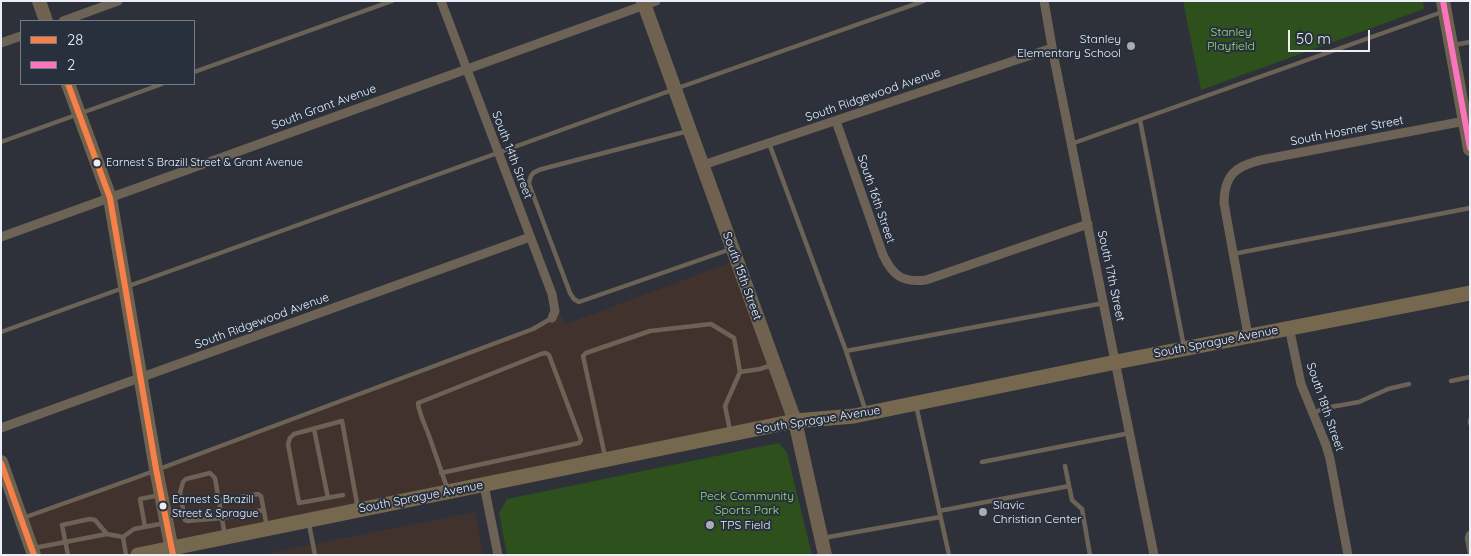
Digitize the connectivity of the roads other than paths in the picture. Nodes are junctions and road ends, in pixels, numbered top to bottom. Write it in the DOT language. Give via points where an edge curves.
graph roads {
  1 [pos="39,1"];
  2 [pos="118,1"];
  3 [pos="392,1"];
  4 [pos="441,1"];
  5 [pos="924,1"];
  6 [pos="1044,1"];
  7 [pos="648,3"];
  8 [pos="1444,6"];
  9 [pos="46,20"];
  10 [pos="66,20"];
  11 [pos="20,36"];
  12 [pos="1470,42"];
  13 [pos="1,43"];
  14 [pos="1451,46"];
  15 [pos="1052,48"];
  16 [pos="466,70"];
  17 [pos="195,72"];
  18 [pos="68,85"];
  19 [pos="159,85"];
  20 [pos="675,89"];
  21 [pos="79,114"];
  22 [pos="1140,120"];
  23 [pos="836,121"];
  24 [pos="1467,121"];
  25 [pos="690,130"];
  26 [pos="1,142"];
  27 [pos="769,143"];
  28 [pos="1071,144"];
  29 [pos="1470,149"];
  30 [pos="497,152"];
  31 [pos="703,166"];
  32 [pos="110,198"];
  33 [pos="1470,208"];
  34 [pos="1088,224"];
  35 [pos="1,237"];
  36 [pos="530,238"];
  37 [pos="733,248"];
  38 [pos="1233,254"];
  39 [pos="125,287"];
  40 [pos="1470,293"];
  41 [pos="1104,303"];
  42 [pos="552,318"];
  43 [pos="1289,327"];
  44 [pos="1,332"];
  45 [pos="1248,335"];
  46 [pos="1184,348"];
  47 [pos="846,351"];
  48 [pos="1116,362"];
  49 [pos="774,364"];
  50 [pos="740,372"];
  51 [pos="1470,377"];
  52 [pos="141,378"];
  53 [pos="1450,381"];
  54 [pos="1409,384"];
  55 [pos="916,403"];
  56 [pos="866,413"];
  57 [pos="1313,413"];
  58 [pos="795,421"];
  59 [pos="1,428"];
  60 [pos="314,429"];
  61 [pos="1130,433"];
  62 [pos="730,434"];
  63 [pos="606,460"];
  64 [pos="1,462"];
  65 [pos="982,462"];
  66 [pos="1066,466"];
  67 [pos="156,469"];
  68 [pos="441,472"];
  69 [pos="484,485"];
  70 [pos="1069,486"];
  71 [pos="448,492"];
  72 [pos="161,495"];
  73 [pos="343,495"];
  74 [pos="328,498"];
  75 [pos="219,501"];
  76 [pos="264,510"];
  77 [pos="358,510"];
  78 [pos="939,511"];
  79 [pos="940,517"];
  80 [pos="222,518"];
  81 [pos="22,519"];
  82 [pos="308,520"];
  83 [pos="166,523"];
  84 [pos="144,527"];
  85 [pos="267,528"];
  86 [pos="1470,533"];
  87 [pos="107,534"];
  88 [pos="123,537"];
  89 [pos="226,537"];
  90 [pos="821,538"];
  91 [pos="66,541"];
  92 [pos="172,551"];
  93 [pos="33,552"];
  94 [pos="1470,554"];
  95 [pos="68,555"];
  96 [pos="126,555"];
  97 [pos="138,555"];
  98 [pos="316,555"];
  99 [pos="498,555"];
  100 [pos="825,555"];
  101 [pos="949,555"];
  102 [pos="1090,555"];
  103 [pos="1154,555"];
  104 [pos="1348,555"];
  1 -- 9 [label="street"];
  2 -- 10 [label="street"];
  3 -- 17 [label="lane"];
  4 -- 16 [label="street, South 14th Street"];
  5 -- 20 [label="lane"];
  6 -- 15 [label="street, South 17th Street"];
  7 -- 16 [label="street, South Grant Avenue"];
  7 -- 20 [label="street, South 15th Street"];
  8 -- 14 [label="street"];
  8 -- 22 [label="lane"];
  11 -- 13 [label="street"];
  12 -- 14 [label="lane"];
  14 -- 24 [label="street"];
  15 -- 23 [label="street, South Ridgewood Avenue"];
  15 -- 28 [label="street, South 17th Street"];
  16 -- 30 [label="street, South 14th Street"];
  16 -- 32 [label="street, South Grant Avenue"];
  18 -- 21 [label="street"];
  19 -- 21 [label="lane"];
  20 -- 25 [label="street, South 15th Street"];
  20 -- 30 [label="lane"];
  21 -- 26 [label="lane"];
  21 -- 32 [label="street"];
  22 -- 28 [label="lane"];
  22 -- 46 [label="lane"];
  23 -- 27 [label="street, South Ridgewood Avenue"];
  23 -- 34 [label="street, South 16th Street" via="883,256 903,280 926,280"];
  24 -- 29 [label="street"];
  24 -- 38 [label="street, South Hosmer Street" via="1243,166 1228,179 1224,193"];
  25 -- 31 [label="street, South 15th Street"];
  25 -- 37 [label="lane" via="542,168 533,172 529,184 570,293 579,302"];
  27 -- 31 [label="street, South Ridgewood Avenue"];
  27 -- 47 [label="lane"];
  28 -- 34 [label="street, South 17th Street"];
  30 -- 36 [label="street, South 14th Street"];
  30 -- 39 [label="lane"];
  31 -- 37 [label="street, South 15th Street"];
  32 -- 35 [label="street, South Grant Avenue"];
  32 -- 39 [label="street"];
  33 -- 38 [label="lane"];
  34 -- 41 [label="street, South 17th Street"];
  36 -- 42 [label="street, South 14th Street" via="554,300"];
  36 -- 52 [label="street, South Ridgewood Avenue"];
  37 -- 49 [label="street, South 15th Street"];
  38 -- 45 [label="street"];
  39 -- 44 [label="lane"];
  39 -- 52 [label="street"];
  40 -- 43 [label="main road, South Sprague Avenue"];
  41 -- 47 [label="lane"];
  41 -- 48 [label="street, South 17th Street"];
  42 -- 67 [label="lane" via="532,329"];
  43 -- 45 [label="main road, South Sprague Avenue"];
  43 -- 57 [label="street, South 18th Street" via="1301,384"];
  45 -- 46 [label="main road, South Sprague Avenue"];
  46 -- 48 [label="main road, South Sprague Avenue"];
  47 -- 56 [label="lane"];
  48 -- 55 [label="main road, South Sprague Avenue"];
  48 -- 61 [label="street, South 17th Street"];
  49 -- 50 [label="lane"];
  49 -- 58 [label="street, South 15th Street"];
  50 -- 62 [label="lane" via="725,406"];
  50 -- 63 [label="lane" via="734,338 711,324 650,331 586,353 583,356"];
  51 -- 53 [label="lane"];
  52 -- 59 [label="street, South Ridgewood Avenue"];
  52 -- 67 [label="street"];
  54 -- 57 [label="lane" via="1359,402"];
  55 -- 56 [label="main road, South Sprague Avenue"];
  55 -- 78 [label="lane"];
  56 -- 58 [label="main road, South Sprague Avenue"];
  57 -- 104 [label="street, South 18th Street" via="1330,459"];
  58 -- 62 [label="main road, South Sprague Avenue"];
  58 -- 90 [label="street, South 15th Street"];
  60 -- 74 [label="lane"];
  60 -- 74 [label="lane" via="294,434 288,444 299,503"];
  60 -- 77 [label="lane" via="342,421"];
  61 -- 65 [label="lane"];
  61 -- 103 [label="street, South 17th Street"];
  62 -- 63 [label="main road, South Sprague Avenue"];
  63 -- 69 [label="main road, South Sprague Avenue"];
  64 -- 81 [label="street"];
  66 -- 70 [label="lane"];
  67 -- 72 [label="street"];
  67 -- 81 [label="lane"];
  68 -- 68 [label="lane" via="418,403 420,400 541,354 549,355 581,440 579,443"];
  68 -- 71 [label="lane"];
  69 -- 71 [label="main road, South Sprague Avenue"];
  69 -- 99 [label="street"];
  70 -- 78 [label="lane"];
  70 -- 102 [label="lane" via="1072,500 1082,509"];
  71 -- 77 [label="main road, South Sprague Avenue"];
  72 -- 83 [label="street"];
  72 -- 84 [label="lane" via="140,499"];
  73 -- 74 [label="lane"];
  75 -- 76 [label="lane" via="258,494"];
  75 -- 80 [label="lane"];
  75 -- 80 [label="lane" via="215,478 210,473 183,482 180,493 187,522"];
  76 -- 80 [label="lane"];
  76 -- 85 [label="lane"];
  77 -- 82 [label="main road, South Sprague Avenue"];
  78 -- 79 [label="lane"];
  79 -- 90 [label="lane"];
  79 -- 101 [label="lane"];
  80 -- 89 [label="lane"];
  81 -- 93 [label="street"];
  82 -- 85 [label="main road, South Sprague Avenue"];
  82 -- 98 [label="lane"];
  83 -- 84 [label="lane"];
  83 -- 92 [label="street"];
  84 -- 88 [label="lane"];
  85 -- 89 [label="main road, South Sprague Avenue"];
  86 -- 94 [label="lane" via="1467,538"];
  87 -- 88 [label="lane"];
  87 -- 91 [label="lane"];
  87 -- 91 [label="lane" via="90,518 62,525"];
  88 -- 96 [label="lane"];
  89 -- 92 [label="main road, South Sprague Avenue"];
  90 -- 100 [label="street, South 15th Street"];
  91 -- 93 [label="lane"];
  91 -- 95 [label="lane"];
  92 -- 97 [label="main road, South Sprague Avenue"];
}
